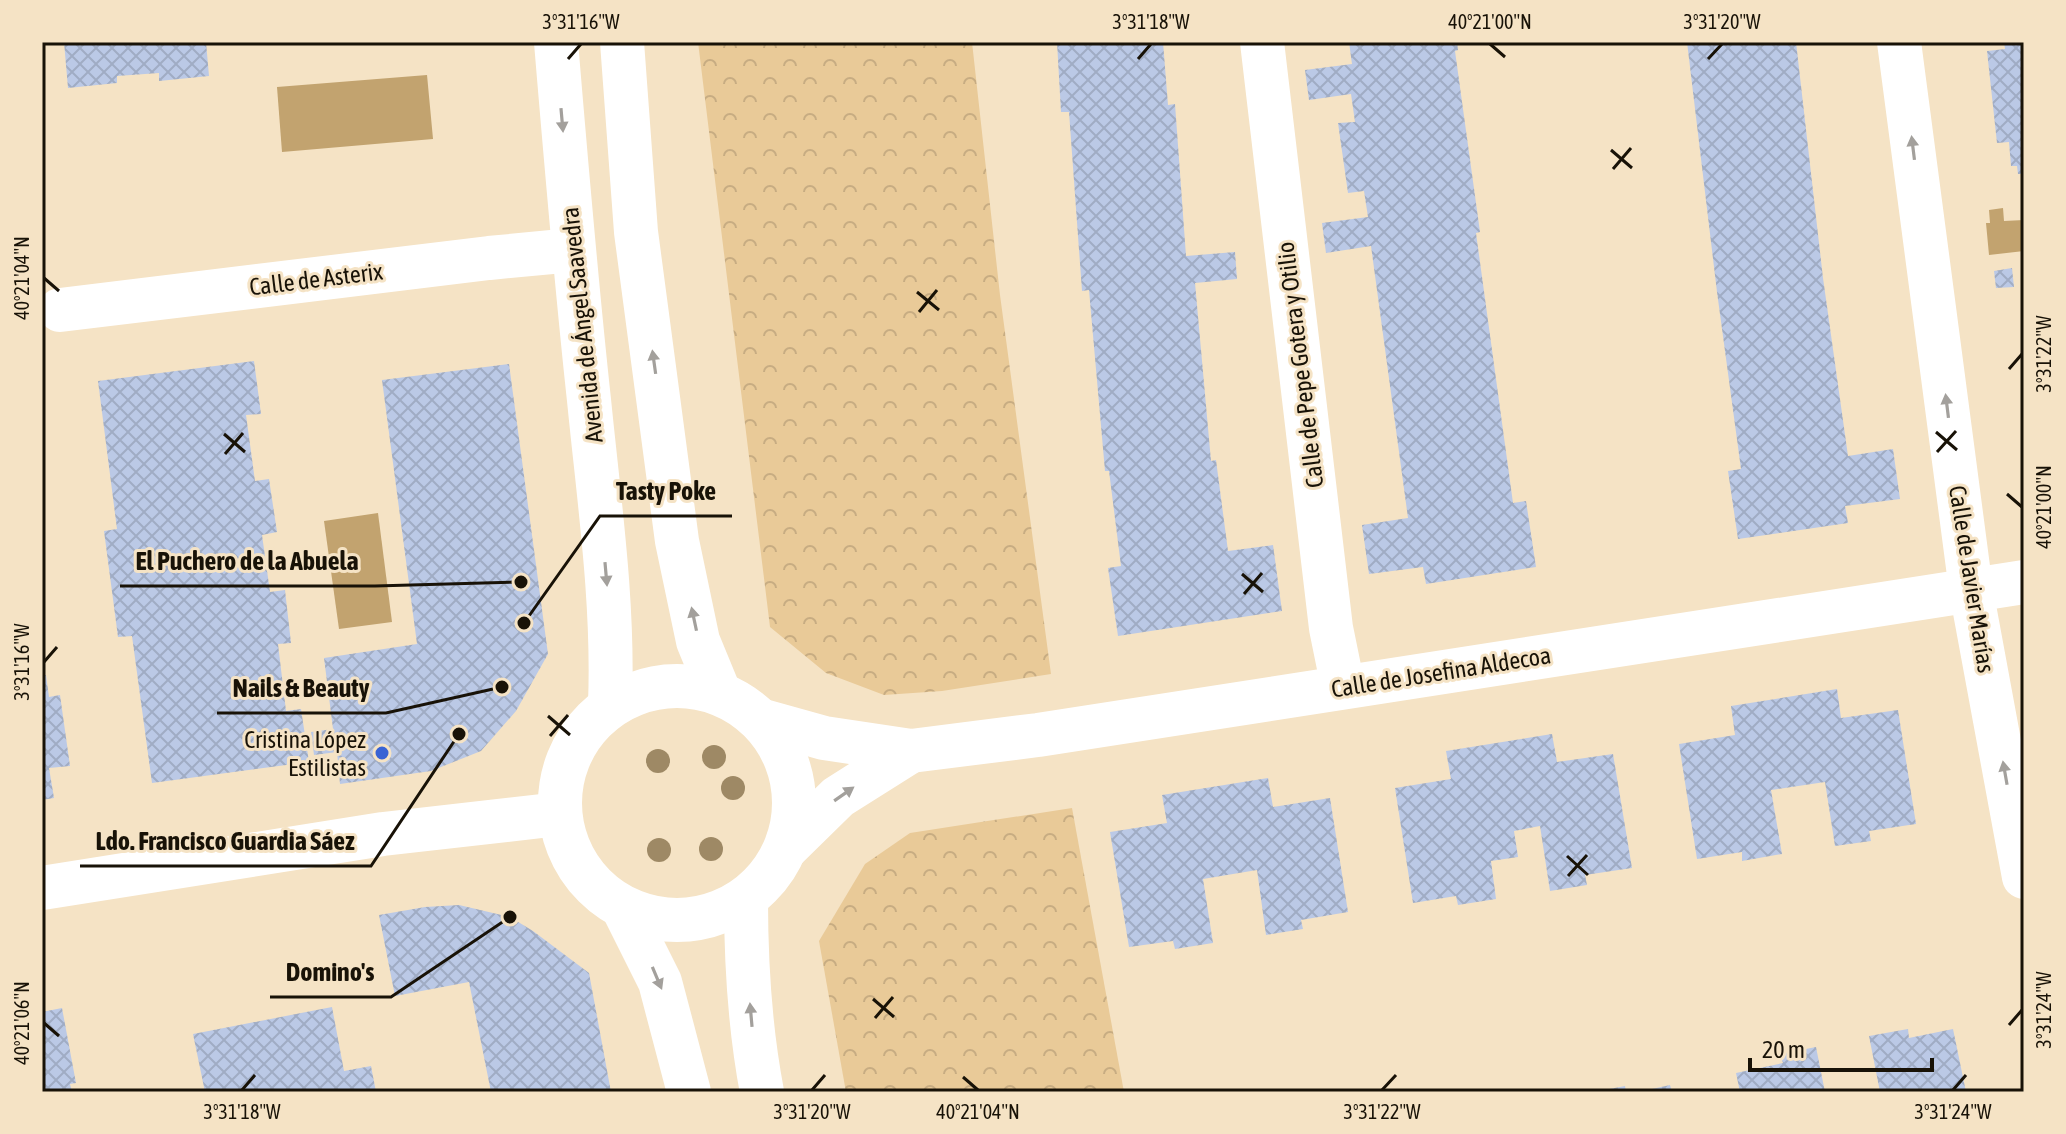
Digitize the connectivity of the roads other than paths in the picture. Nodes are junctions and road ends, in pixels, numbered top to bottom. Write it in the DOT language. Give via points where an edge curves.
graph roads {
  1 [pos="556,42"];
  2 [pos="622,42"];
  3 [pos="1262,42"];
  4 [pos="1899,42"];
  5 [pos="573,250"];
  6 [pos="60,310"];
  7 [pos="2024,582"];
  8 [pos="1971,590"];
  9 [pos="1343,687"];
  10 [pos="719,692"];
  11 [pos="610,704"];
  12 [pos="763,721"];
  13 [pos="911,751"];
  14 [pos="559,814"];
  15 [pos="787,847"];
  16 [pos="2024,877"];
  17 [pos="42,888"];
  18 [pos="746,900"];
  19 [pos="623,908"];
  20 [pos="689,1092"];
  21 [pos="762,1092"];
  1 -- 5 [label="street, Avenida de Ángel Saavedra, one-way"];
  10 -- 2 [label="street, one-way" via="698,641 677,541 636,232"];
  3 -- 9 [label="street, Calle de Pepe Gotera y Otilio" via="1329,612"];
  8 -- 4 [label="street, Calle de Javier Marías, one-way"];
  5 -- 6 [label="street, Calle de Asterix"];
  5 -- 11 [label="street, Avenida de Ángel Saavedra, one-way" via="607,581"];
  7 -- 8 [label="street, Calle de Josefina Aldecoa"];
  8 -- 9 [label="street, Calle de Josefina Aldecoa"];
  16 -- 8 [label="street, Calle de Javier Marías, one-way"];
  9 -- 13 [label="street, Calle de Josefina Aldecoa"];
  10 -- 11 [label="street" via="682,685 657,687"];
  10 -- 12 [label="street"];
  11 -- 14 [label="street" via="581,734 563,771"];
  12 -- 13 [label="street, Calle de Josefina Aldecoa" via="824,738"];
  12 -- 15 [label="street" via="786,759 795,803"];
  15 -- 13 [label="street, Calle de Josefina Aldecoa, one-way" via="838,797"];
  14 -- 17 [label="street" via="383,834"];
  14 -- 19 [label="street" via="569,852 591,885"];
  15 -- 18 [label="street" via="770,876"];
  18 -- 19 [label="street" via="717,915 686,921 653,919"];
  21 -- 18 [label="street, one-way" via="746,959"];
  19 -- 20 [label="street, one-way" via="660,982"];
}
